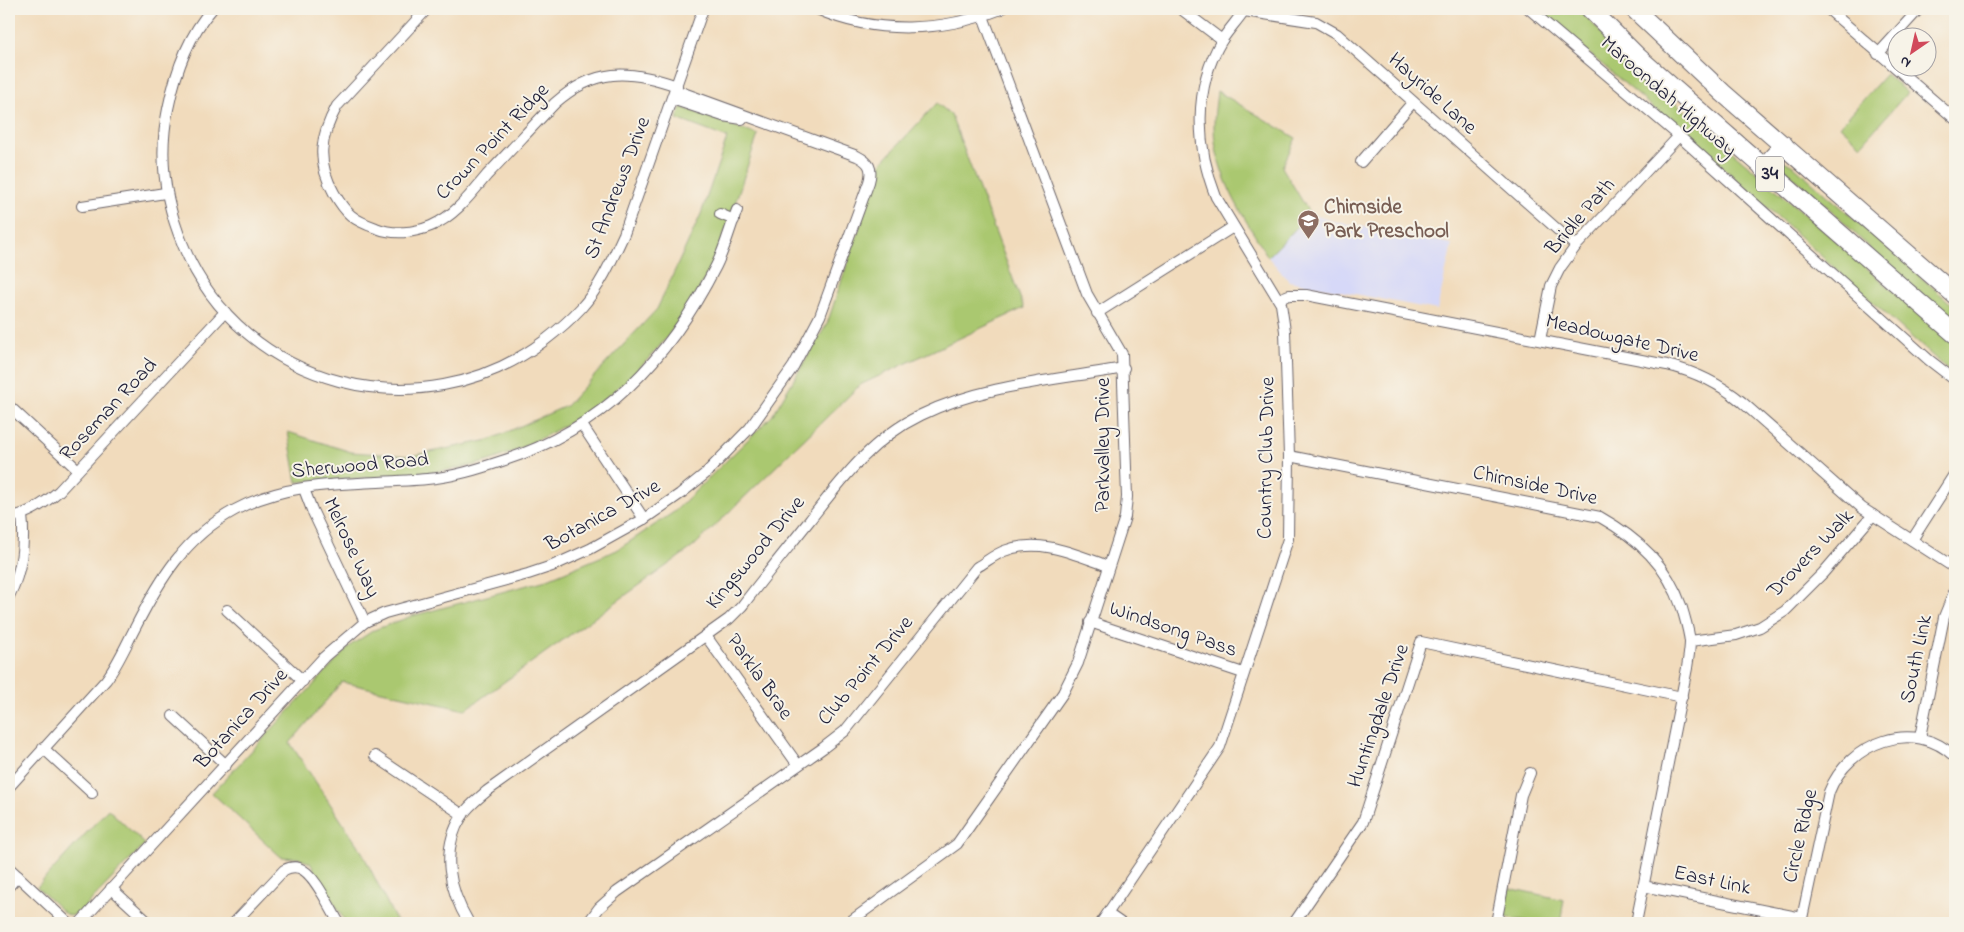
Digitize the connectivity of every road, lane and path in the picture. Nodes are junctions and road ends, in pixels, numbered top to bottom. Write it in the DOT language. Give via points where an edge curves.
graph roads {
  1 [pos="212,9"];
  2 [pos="427,9"];
  3 [pos="703,9"];
  4 [pos="817,9"];
  5 [pos="1001,9"];
  6 [pos="1181,9"];
  7 [pos="1529,9"];
  8 [pos="1590,9"];
  9 [pos="1634,9"];
  10 [pos="1828,9"];
  11 [pos="1919,9"];
  12 [pos="1244,10"];
  13 [pos="982,16"];
  14 [pos="1222,40"];
  15 [pos="1878,54"];
  16 [pos="674,92"];
  17 [pos="1413,102"];
  18 [pos="1955,120"];
  19 [pos="1680,136"];
  20 [pos="1784,145"];
  21 [pos="1362,162"];
  22 [pos="1763,168"];
  23 [pos="166,192"];
  24 [pos="82,206"];
  25 [pos="720,214"];
  26 [pos="1233,227"];
  27 [pos="1576,246"];
  28 [pos="1955,295"];
  29 [pos="1279,299"];
  30 [pos="224,312"];
  31 [pos="1098,312"];
  32 [pos="1955,334"];
  33 [pos="1540,340"];
  34 [pos="1124,368"];
  35 [pos="1955,380"];
  36 [pos="9,406"];
  37 [pos="582,425"];
  38 [pos="1289,456"];
  39 [pos="78,470"];
  40 [pos="1955,473"];
  41 [pos="304,489"];
  42 [pos="22,514"];
  43 [pos="1873,515"];
  44 [pos="9,517"];
  45 [pos="644,519"];
  46 [pos="1912,540"];
  47 [pos="1108,566"];
  48 [pos="1955,568"];
  49 [pos="1955,590"];
  50 [pos="9,596"];
  51 [pos="226,610"];
  52 [pos="365,622"];
  53 [pos="1090,622"];
  54 [pos="706,636"];
  55 [pos="1690,641"];
  56 [pos="1243,673"];
  57 [pos="303,681"];
  58 [pos="1682,697"];
  59 [pos="174,716"];
  60 [pos="1920,737"];
  61 [pos="43,748"];
  62 [pos="375,756"];
  63 [pos="1955,757"];
  64 [pos="226,765"];
  65 [pos="798,765"];
  66 [pos="1530,773"];
  67 [pos="9,787"];
  68 [pos="92,793"];
  69 [pos="463,815"];
  70 [pos="9,868"];
  71 [pos="18,876"];
  72 [pos="9,886"];
  73 [pos="1643,886"];
  74 [pos="111,888"];
  75 [pos="1108,914"];
  76 [pos="1802,921"];
  77 [pos="68,923"];
  78 [pos="80,923"];
  79 [pos="149,923"];
  80 [pos="234,923"];
  81 [pos="339,923"];
  82 [pos="469,923"];
  83 [pos="588,923"];
  84 [pos="848,923"];
  85 [pos="1101,923"];
  86 [pos="1121,923"];
  87 [pos="1294,923"];
  88 [pos="1496,923"];
  89 [pos="1636,923"];
  1 -- 23 [label="street, St Andrews Drive" via="177,71 169,100 164,126"];
  2 -- 16 [label="street, Crown Point Ridge" via="337,106 322,142 329,184 345,211 364,224 383,231 408,232 430,226 454,211 555,103 569,91 591,80 612,74 639,75"];
  3 -- 16 [label="street, St Andrews Drive"];
  4 -- 13 [label="street" via="856,22 911,28"];
  5 -- 13 [label="street"];
  6 -- 14 [label="street"];
  7 -- 19 [label="street, Maroondah Highway"];
  8 -- 22 [label="highway, Maroondah Highway / 34" via="1638,57"];
  9 -- 20 [label="highway, Maroondah Highway / 34"];
  10 -- 15 [label="street"];
  11 -- 15 [label="street"];
  12 -- 14 [label="street, Country Club Drive"];
  12 -- 17 [label="street, Hayride Lane" via="1304,19 1327,27"];
  13 -- 31 [label="street, Parkvalley Drive" via="1088,294"];
  14 -- 26 [label="street, Country Club Drive" via="1205,83 1200,127 1209,180"];
  15 -- 18 [label="street"];
  16 -- 30 [label="street, St Andrews Drive" via="624,234 596,289 581,309 554,333 497,369 466,381 408,390 332,380 294,366 261,344"];
  16 -- 45 [label="street, Botanica Drive" via="857,156 865,160 872,173 820,316 788,376 750,428 705,474"];
  17 -- 21 [label="street"];
  17 -- 27 [label="street, Hayride Lane"];
  19 -- 27 [label="street, Bridle Path"];
  19 -- 35 [label="street, Maroondah Highway"];
  20 -- 22 [label="highway"];
  20 -- 28 [label="highway, Maroondah Highway / 34"];
  22 -- 32 [label="highway, Maroondah Highway / 34"];
  23 -- 24 [label="street"];
  23 -- 30 [label="street, St Andrews Drive" via="174,223 192,266"];
  25 -- 37 [label="street, Sherwood Road" via="735,215 717,264 691,313 666,348 634,383"];
  26 -- 29 [label="street, Country Club Drive"];
  26 -- 31 [label="street"];
  27 -- 33 [label="street, Bridle Path" via="1551,286"];
  29 -- 33 [label="street, Meadowgate Drive" via="1288,295 1306,295"];
  29 -- 38 [label="street, Country Club Drive" via="1285,331"];
  30 -- 39 [label="street, Roseman Road"];
  31 -- 34 [label="street, Parkvalley Drive" via="1122,354"];
  33 -- 43 [label="street, Meadowgate Drive" via="1688,370 1708,378 1742,402"];
  34 -- 47 [label="street, Parkvalley Drive" via="1127,497 1125,517"];
  34 -- 54 [label="street, Kingswood Drive" via="988,392 944,405 902,426 851,467 742,606"];
  36 -- 39 [label="street"];
  37 -- 41 [label="street, Sherwood Road" via="518,456 455,475"];
  37 -- 45 [label="street"];
  38 -- 55 [label="street, Chirnside Drive" via="1600,517 1625,531 1663,569 1677,594"];
  38 -- 56 [label="street, Country Club Drive" via="1288,539"];
  39 -- 42 [label="street, Roseman Road" via="50,499"];
  40 -- 46 [label="street"];
  41 -- 52 [label="street, Melrose Way"];
  41 -- 61 [label="street, Sherwood Road" via="266,496 236,509 192,542 156,588 111,673"];
  42 -- 44 [label="street, Roseman Road"];
  42 -- 50 [label="street" via="19,566"];
  43 -- 46 [label="street, Meadowgate Drive"];
  43 -- 55 [label="street, Drovers Walk" via="1785,611 1760,627 1736,636"];
  45 -- 52 [label="street, Botanica Drive" via="552,566 398,609"];
  46 -- 48 [label="street, Meadowgate Drive"];
  47 -- 53 [label="street, Parkvalley Drive"];
  47 -- 65 [label="street, Club Point Drive" via="1062,549 1031,544 1003,551 977,567 845,731"];
  49 -- 60 [label="street, South Link" via="1944,617"];
  51 -- 57 [label="street"];
  52 -- 57 [label="street, Botanica Drive" via="341,641"];
  53 -- 56 [label="street, Windsong Pass"];
  53 -- 84 [label="street, Parkvalley Drive" via="1078,664 1063,693 966,834 947,852"];
  54 -- 65 [label="street, Parkla Brae"];
  54 -- 69 [label="street, Kingswood Drive" via="487,791"];
  55 -- 58 [label="street, Chirnside Drive"];
  56 -- 75 [label="street, Country Club Drive" via="1220,747"];
  57 -- 64 [label="street, Botanica Drive"];
  58 -- 73 [label="street, Chirnside Drive"];
  58 -- 87 [label="street, Huntingdale Drive" via="1421,642 1363,822"];
  59 -- 64 [label="street"];
  60 -- 63 [label="street"];
  60 -- 76 [label="street, Circle Ridge" via="1889,739 1870,746 1853,757 1834,779 1825,807"];
  61 -- 67 [label="street, Sherwood Road"];
  61 -- 68 [label="street"];
  62 -- 69 [label="street"];
  64 -- 74 [label="street, Botanica Drive"];
  65 -- 83 [label="street, Club Point Drive" via="617,892"];
  66 -- 88 [label="street" via="1522,794"];
  69 -- 82 [label="street, Kingswood Drive" via="452,837 449,868 451,883"];
  70 -- 71 [label="street"];
  71 -- 72 [label="street"];
  71 -- 77 [label="street"];
  73 -- 76 [label="street, East Link"];
  73 -- 89 [label="street, Chirnside Drive"];
  74 -- 78 [label="street, Botanica Drive"];
  74 -- 79 [label="street"];
  75 -- 85 [label="street, Country Club Drive"];
  75 -- 86 [label="street"];
  80 -- 81 [label="street" via="284,870 294,867 305,871 316,884"];
}
